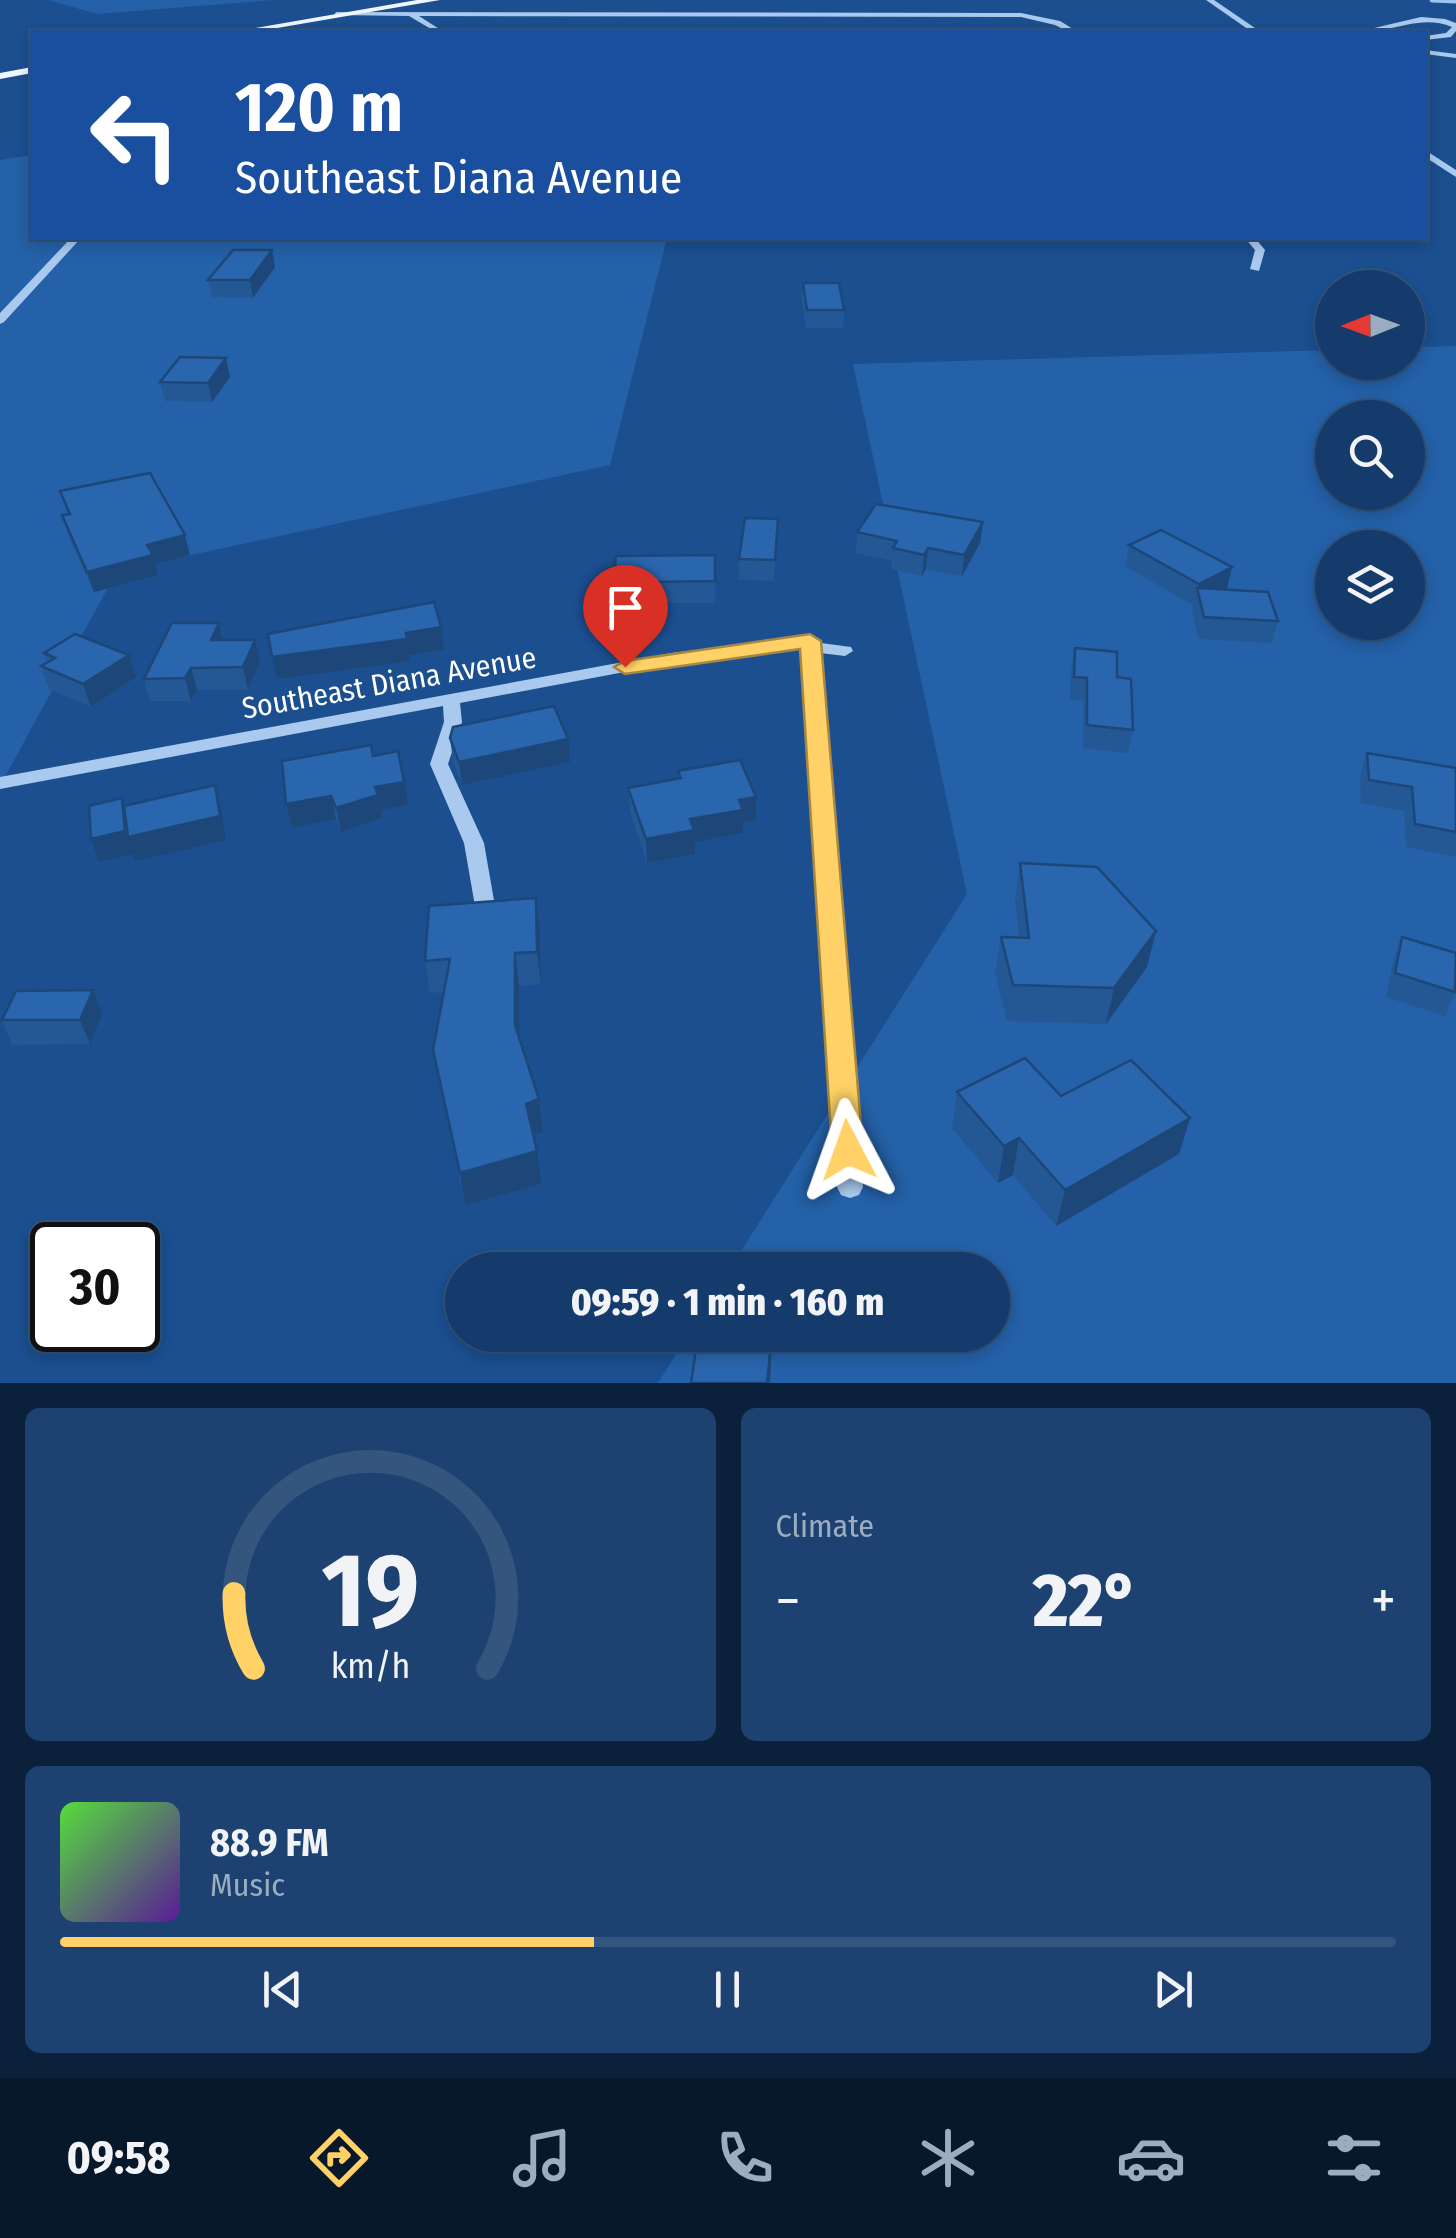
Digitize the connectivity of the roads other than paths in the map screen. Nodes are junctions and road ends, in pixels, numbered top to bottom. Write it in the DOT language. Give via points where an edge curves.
graph roads {
  1 [pos="435,0"];
  2 [pos="1210,0"];
  3 [pos="336,14"];
  4 [pos="411,15"];
  5 [pos="1456,26"];
  6 [pos="256,30"];
  7 [pos="437,30"];
  8 [pos="1070,30"];
  9 [pos="1253,30"];
  10 [pos="1369,30"];
  11 [pos="1428,38"];
  12 [pos="1428,39"];
  13 [pos="1456,44"];
  14 [pos="1428,52"];
  15 [pos="1456,56"];
  16 [pos="30,70"];
  17 [pos="0,76"];
  18 [pos="1428,155"];
  19 [pos="1456,174"];
  20 [pos="74,240"];
  21 [pos="1252,240"];
  22 [pos="1255,269"];
  23 [pos="0,320"];
  24 [pos="810,641"];
  25 [pos="845,651"];
  26 [pos="451,700"];
  27 [pos="0,783"];
  28 [pos="486,912"];
  29 [pos="850,1187"];
  1 -- 3 [label="main road"];
  2 -- 9 [label="street"];
  3 -- 4 [label="street"];
  3 -- 6 [label="main road"];
  4 -- 7 [label="street"];
  4 -- 8 [label="street" via="1021,15"];
  5 -- 10 [label="street" via="1413,20"];
  5 -- 11 [label="street"];
  12 -- 13 [label="street"];
  14 -- 15 [label="street"];
  16 -- 17 [label="main road"];
  18 -- 19 [label="street"];
  20 -- 23 [label="street"];
  21 -- 22 [label="street" via="1260,250"];
  24 -- 25 [label="street, Southeast Diana Avenue"];
  24 -- 26 [label="street, Southeast Diana Avenue" via="672,658"];
  24 -- 29 [label="street"];
  26 -- 27 [label="street, Southeast Diana Avenue"];
  26 -- 28 [label="street" via="453,722 439,764 474,843"];
}
